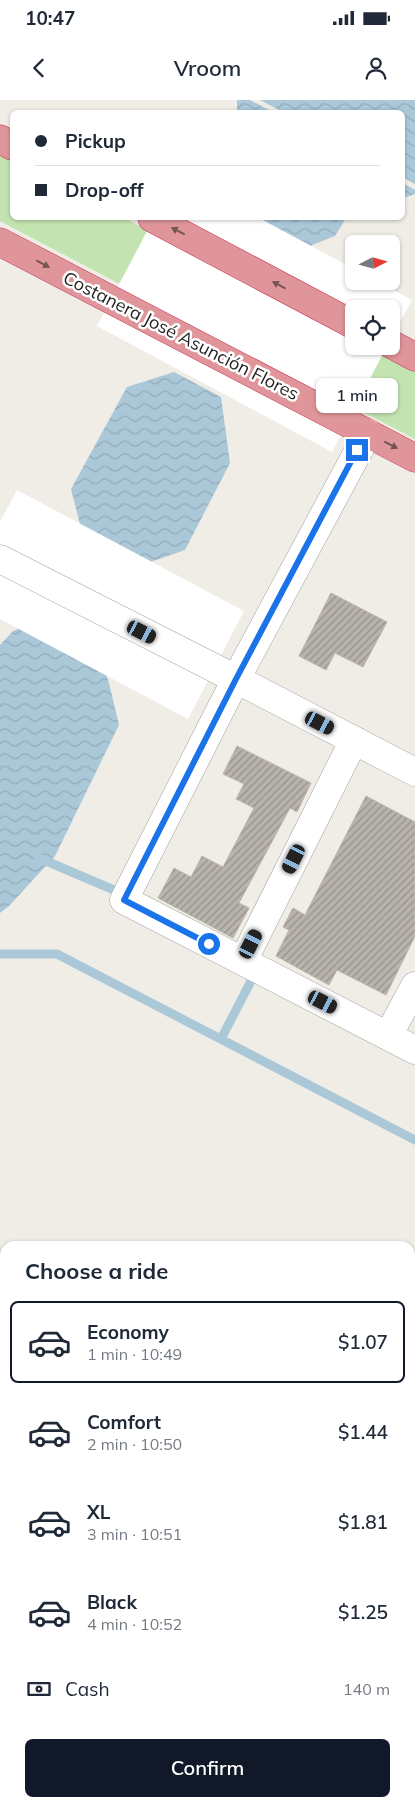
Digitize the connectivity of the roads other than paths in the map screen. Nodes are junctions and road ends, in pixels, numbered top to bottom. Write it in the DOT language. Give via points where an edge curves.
graph roads {
  1 [pos="156,220"];
  2 [pos="0,242"];
  3 [pos="345,320"];
  4 [pos="400,349"];
  5 [pos="415,357"];
  6 [pos="368,433"];
  7 [pos="415,458"];
  8 [pos="0,559"];
  9 [pos="236,679"];
  10 [pos="354,740"];
  11 [pos="415,772"];
  12 [pos="242,961"];
  13 [pos="415,986"];
  14 [pos="388,1036"];
  15 [pos="415,1050"];
  3 -- 1 [label="highway, one-way"];
  2 -- 6 [label="highway, Costanera José Asunción Flores, one-way"];
  4 -- 5 [label="highway"];
  6 -- 7 [label="highway, Costanera José Asunción Flores, one-way"];
  6 -- 9 [label="street"];
  8 -- 9 [label="street"];
  9 -- 10 [label="street"];
  9 -- 12 [label="street" via="124,900"];
  10 -- 11 [label="street"];
  10 -- 12 [label="street"];
  12 -- 14 [label="street"];
  13 -- 14 [label="street"];
  14 -- 15 [label="street"];
}
